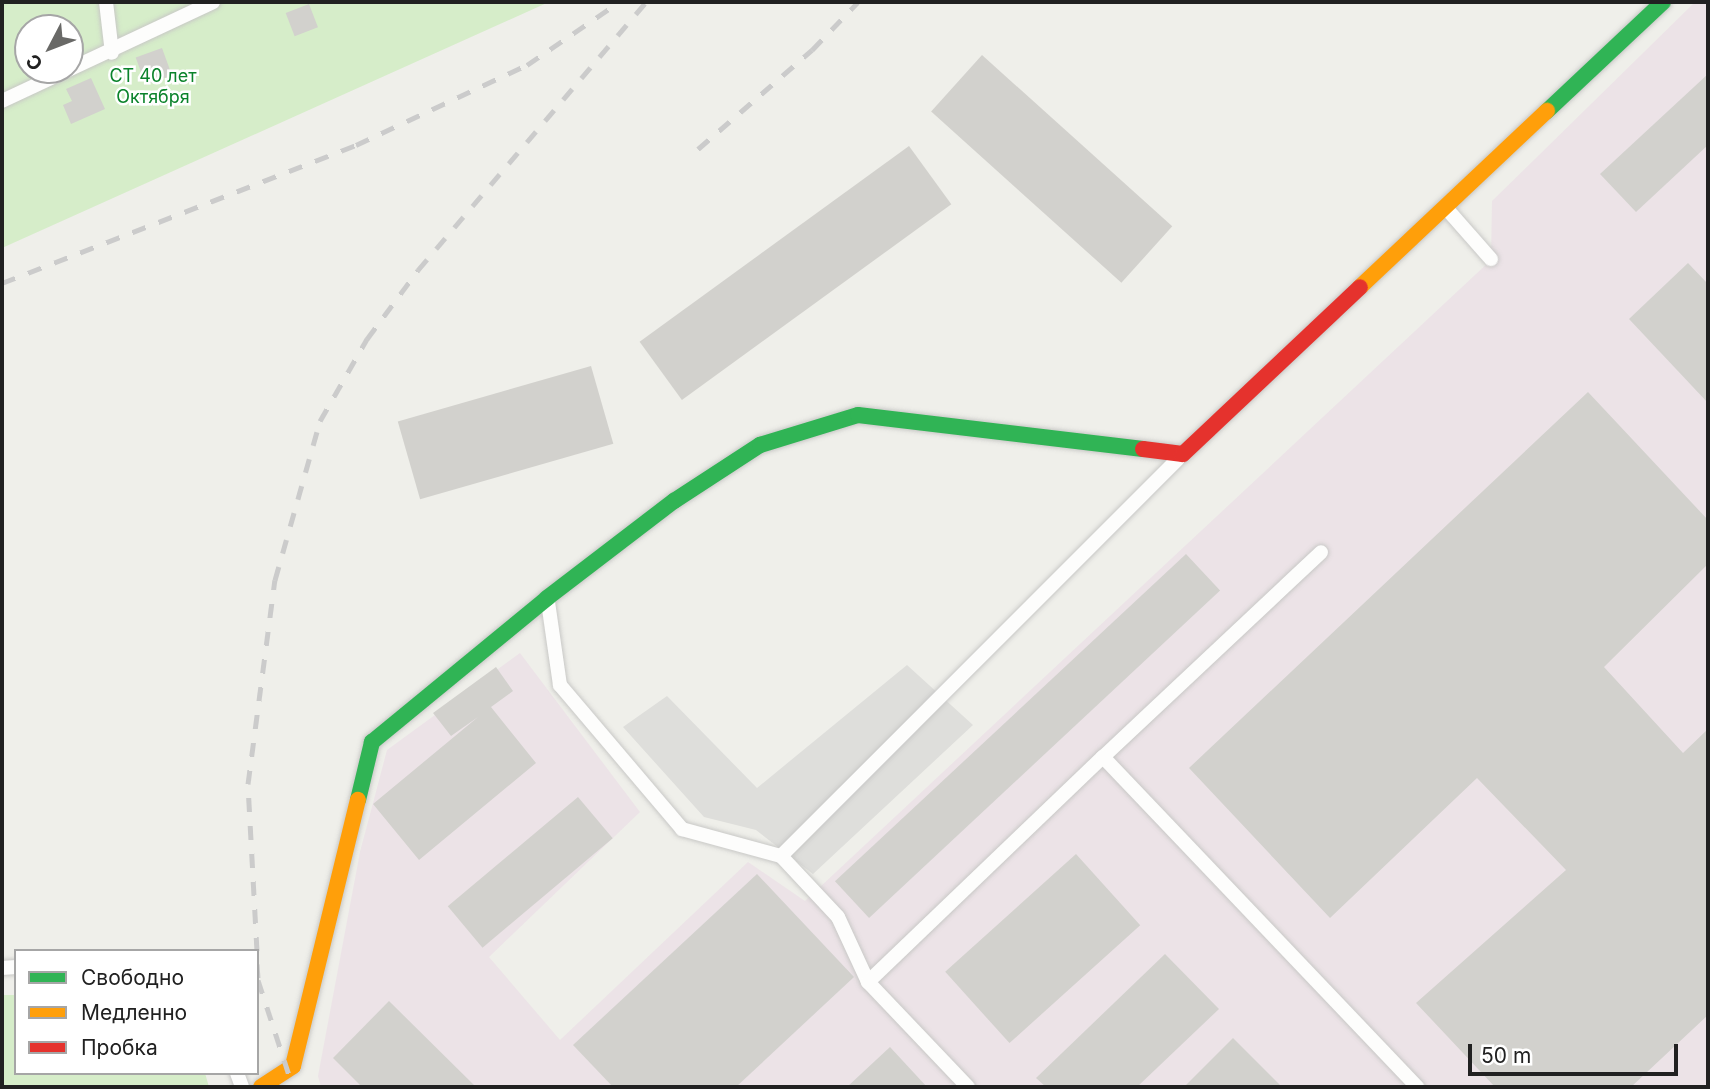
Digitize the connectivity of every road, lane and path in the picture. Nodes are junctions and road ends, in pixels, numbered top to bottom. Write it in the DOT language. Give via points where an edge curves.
graph roads {
  1 [pos="106,2"];
  2 [pos="213,2"];
  3 [pos="1662,2"];
  4 [pos="111,53"];
  5 [pos="2,101"];
  6 [pos="1445,207"];
  7 [pos="1491,259"];
  8 [pos="1183,454"];
  9 [pos="1321,552"];
  10 [pos="547,598"];
  11 [pos="1102,757"];
  12 [pos="781,856"];
  13 [pos="868,982"];
  14 [pos="261,1087"];
  15 [pos="968,1087"];
  16 [pos="1417,1087"];
  1 -- 4 [label="lane"];
  2 -- 4 [label="lane"];
  3 -- 6 [label="street"];
  4 -- 5 [label="lane"];
  6 -- 7 [label="lane"];
  6 -- 8 [label="street"];
  8 -- 10 [label="street" via="858,415 760,445 674,501"];
  8 -- 12 [label="lane"];
  9 -- 11 [label="lane"];
  10 -- 12 [label="lane" via="560,685 682,829"];
  10 -- 14 [label="street" via="373,742 293,1066"];
  11 -- 13 [label="lane"];
  11 -- 16 [label="lane"];
  12 -- 13 [label="lane" via="838,918"];
  13 -- 15 [label="lane"];
}
